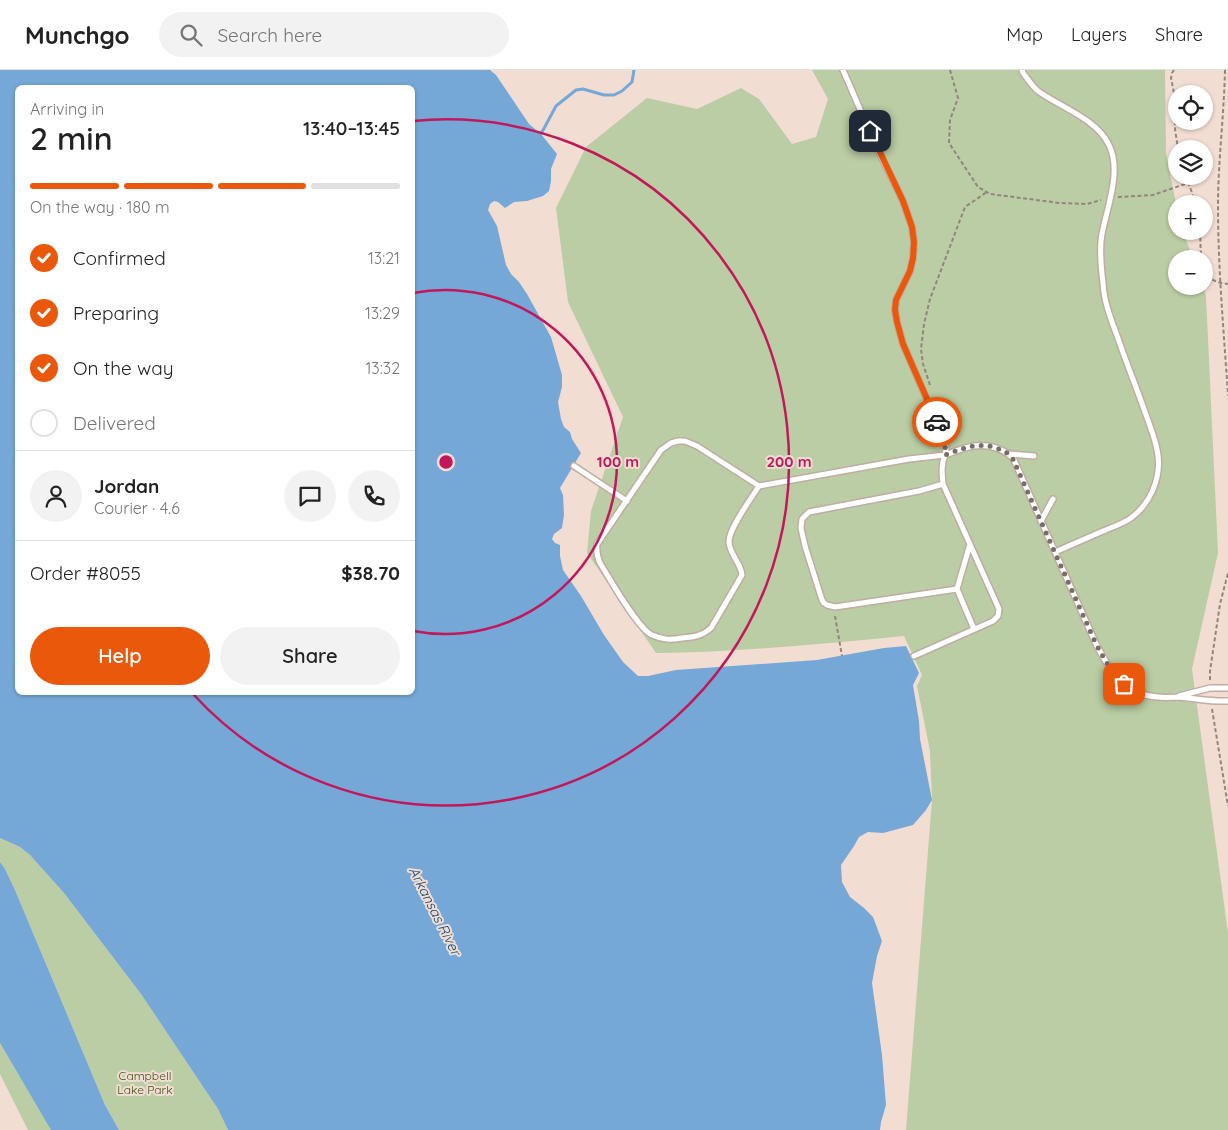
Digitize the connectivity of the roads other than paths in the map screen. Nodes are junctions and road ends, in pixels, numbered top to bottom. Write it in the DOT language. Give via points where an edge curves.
graph roads {
  1 [pos="843,70"];
  2 [pos="1022,70"];
  3 [pos="1009,454"];
  4 [pos="945,455"];
  5 [pos="1034,456"];
  6 [pos="574,466"];
  7 [pos="943,484"];
  8 [pos="760,486"];
  9 [pos="1053,499"];
  10 [pos="626,501"];
  11 [pos="1041,521"];
  12 [pos="970,544"];
  13 [pos="1055,552"];
  14 [pos="957,590"];
  15 [pos="974,629"];
  16 [pos="914,656"];
  17 [pos="1228,688"];
  18 [pos="1176,697"];
  19 [pos="1228,701"];
  1 -- 4 [label="lane" via="912,227 913,258 895,310 903,344 944,439"];
  2 -- 13 [label="lane" via="1037,90 1097,129 1106,138 1114,157 1100,249 1103,285 1112,322 1158,455 1157,479 1140,510 1120,524"];
  3 -- 4 [label="lane" via="992,446 977,444"];
  3 -- 5 [label="lane"];
  3 -- 11 [label="lane"];
  4 -- 7 [label="lane"];
  4 -- 8 [label="lane"];
  6 -- 10 [label="lane"];
  7 -- 12 [label="lane"];
  7 -- 14 [label="lane" via="808,512 802,519 801,528 822,600 827,605 835,607"];
  8 -- 10 [label="lane" via="697,446 678,441 661,450"];
  8 -- 10 [label="lane" via="731,531 729,541 742,570 741,578 708,631 699,636 668,640 643,628 598,558 597,544"];
  9 -- 11 [label="lane"];
  11 -- 13 [label="lane"];
  12 -- 14 [label="lane"];
  12 -- 15 [label="lane" via="999,609 996,619"];
  13 -- 18 [label="lane" via="1096,644 1115,676 1129,688 1146,695"];
  14 -- 15 [label="lane"];
  15 -- 16 [label="lane"];
  17 -- 18 [label="lane" via="1210,688"];
  18 -- 19 [label="lane"];
}
